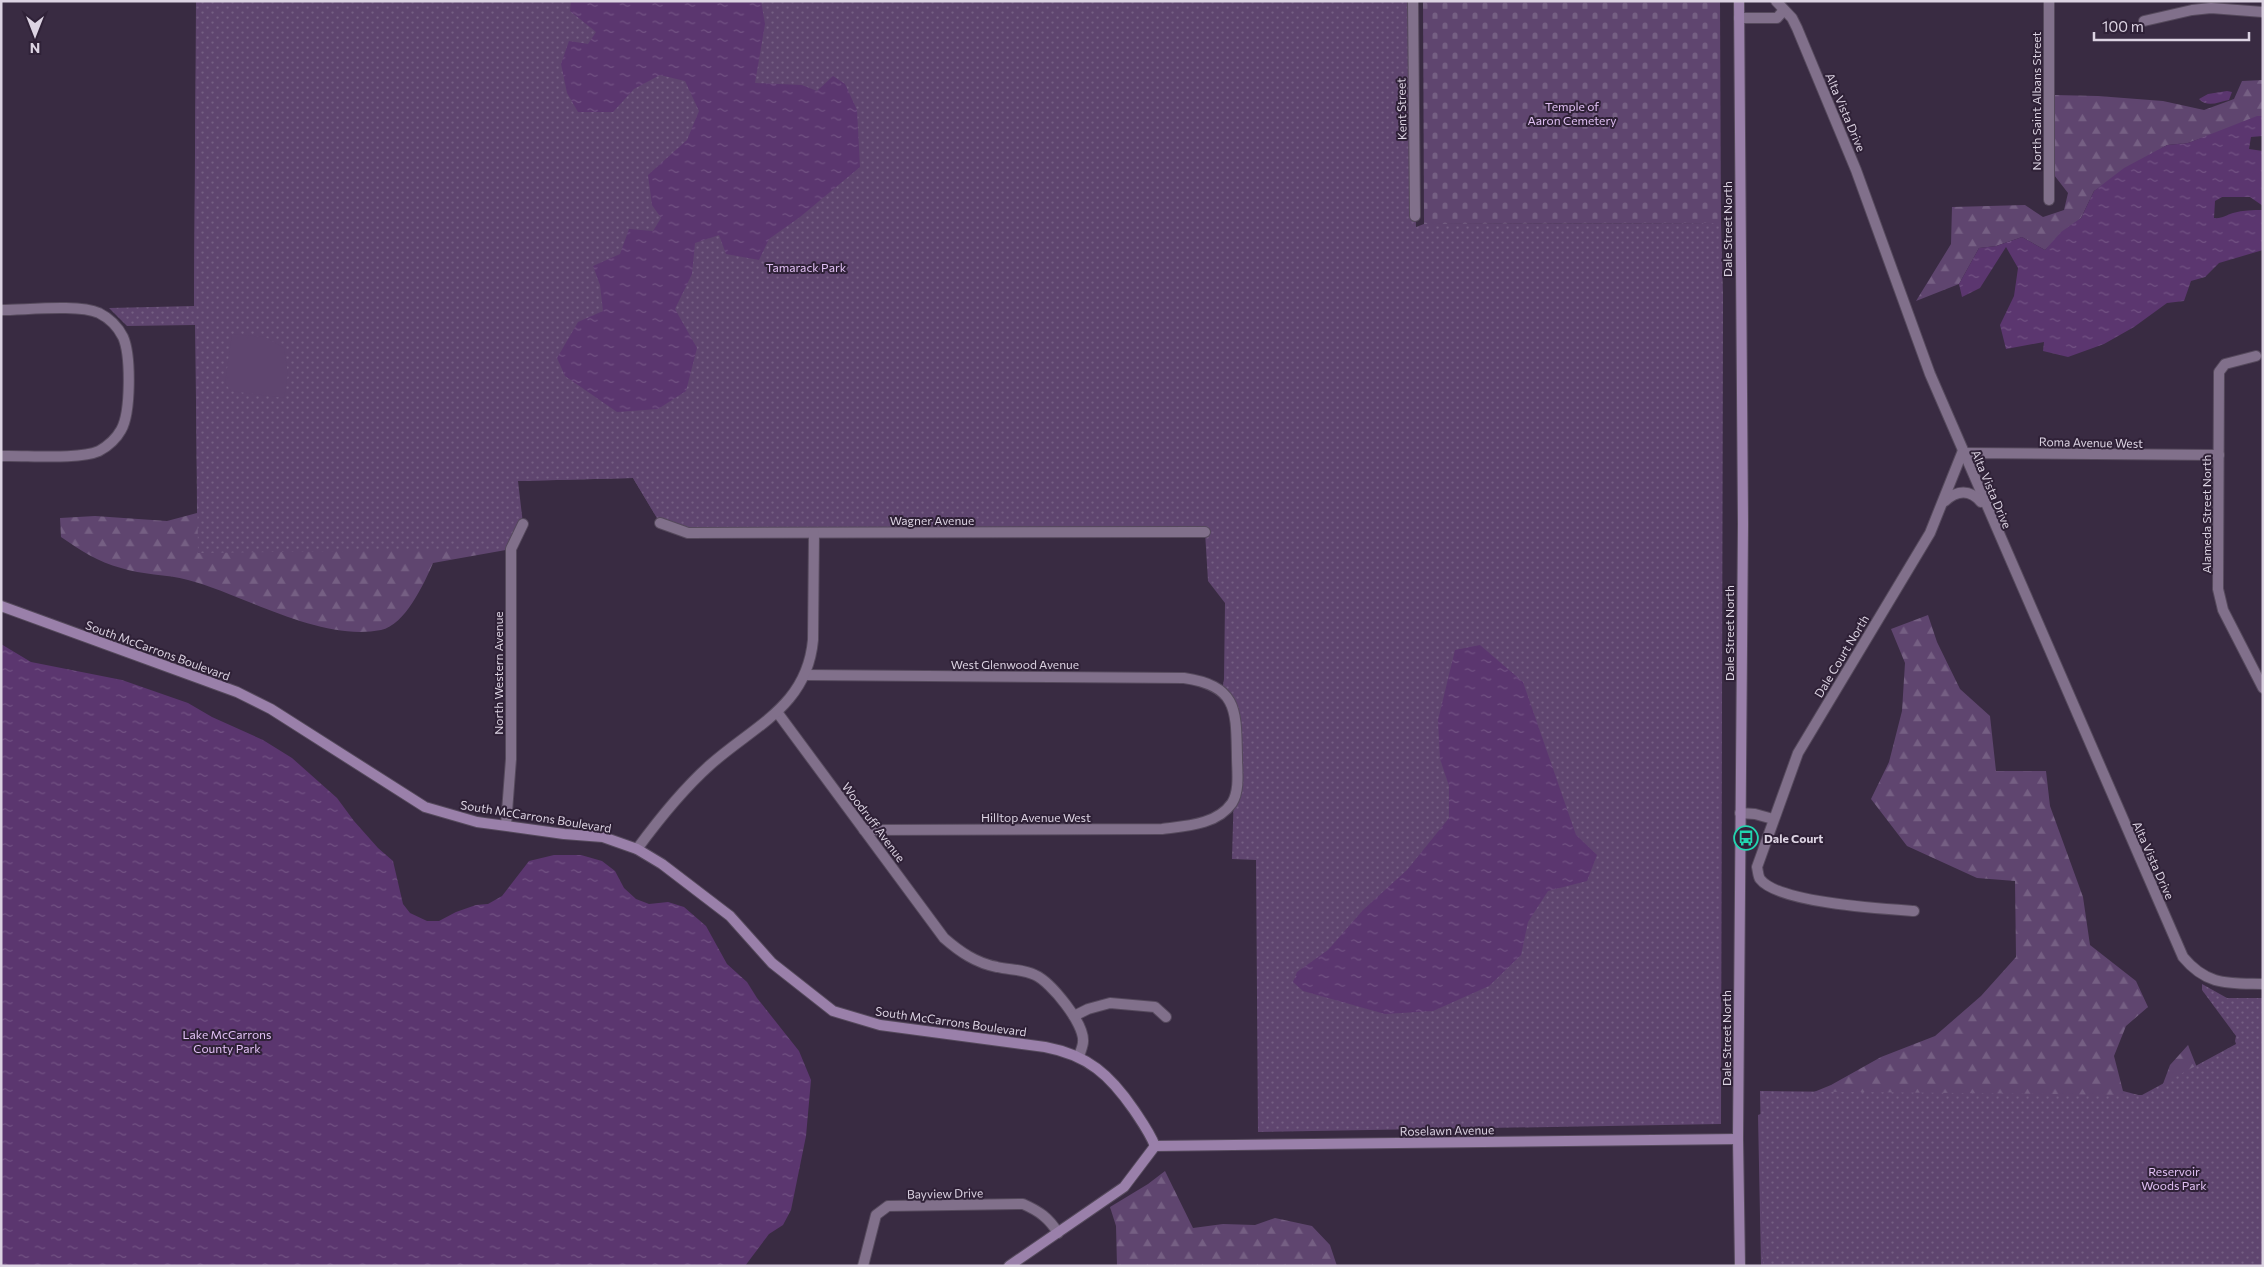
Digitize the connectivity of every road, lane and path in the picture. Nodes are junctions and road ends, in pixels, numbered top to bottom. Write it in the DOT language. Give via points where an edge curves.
graph roads {
  1 [pos="1413,1"];
  2 [pos="1739,1"];
  3 [pos="1776,1"];
  4 [pos="2049,1"];
  5 [pos="1784,10"];
  6 [pos="2263,12"];
  7 [pos="1739,18"];
  8 [pos="2144,21"];
  9 [pos="2049,200"];
  10 [pos="1415,216"];
  11 [pos="1,310"];
  12 [pos="2256,356"];
  13 [pos="1962,453"];
  14 [pos="2218,455"];
  15 [pos="1,456"];
  16 [pos="1944,502"];
  17 [pos="1986,507"];
  18 [pos="660,523"];
  19 [pos="523,524"];
  20 [pos="1206,532"];
  21 [pos="814,533"];
  22 [pos="1,606"];
  23 [pos="806,675"];
  24 [pos="2263,688"];
  25 [pos="777,712"];
  26 [pos="1740,813"];
  27 [pos="1773,819"];
  28 [pos="1207,821"];
  29 [pos="506,825"];
  30 [pos="864,830"];
  31 [pos="637,849"];
  32 [pos="1914,911"];
  33 [pos="2263,984"];
  34 [pos="1074,1016"];
  35 [pos="1166,1016"];
  36 [pos="1079,1056"];
  37 [pos="1738,1139"];
  38 [pos="1155,1146"];
  39 [pos="1058,1233"];
  40 [pos="863,1266"];
  41 [pos="1009,1266"];
  42 [pos="1740,1266"];
  1 -- 10 [label="street, Kent Street"];
  2 -- 7 [label="street, Dale Street North"];
  3 -- 5 [label="street, Alta Vista Drive"];
  4 -- 9 [label="street, North Saint Albans Street"];
  5 -- 7 [label="street" via="1777,18"];
  5 -- 13 [label="street, Alta Vista Drive" via="1792,18 1856,170"];
  6 -- 8 [label="street" via="2211,8"];
  7 -- 26 [label="street, Dale Street North" via="1743,524"];
  11 -- 15 [label="street" via="80,309 100,314 113,323 122,336 127,356 127,408 122,429 107,446 98,452 80,455"];
  12 -- 14 [label="street, Alameda Street North" via="2225,364 2219,372"];
  13 -- 14 [label="street, Roma Avenue West"];
  13 -- 16 [label="street, Dale Court North"];
  13 -- 17 [label="street, Alta Vista Drive"];
  14 -- 24 [label="street, Alameda Street North" via="2220,600"];
  16 -- 17 [label="street" via="1962,492 1974,494"];
  16 -- 27 [label="street, Dale Court North" via="1930,533 1798,753"];
  17 -- 33 [label="street, Alta Vista Drive" via="2183,957 2195,971 2211,980"];
  18 -- 21 [label="street, Wagner Avenue" via="688,533"];
  19 -- 29 [label="street, North Western Avenue" via="510,549 511,759"];
  20 -- 21 [label="street, Wagner Avenue"];
  21 -- 23 [label="street" via="813,640"];
  22 -- 29 [label="street, South McCarrons Boulevard" via="237,692 271,709 425,807 468,820"];
  23 -- 25 [label="street"];
  23 -- 28 [label="street, West Glenwood Avenue" via="1184,678 1205,681 1222,691 1236,717 1237,783 1232,802"];
  25 -- 30 [label="street, Woodruff Avenue"];
  25 -- 31 [label="street" via="709,766 664,812"];
  26 -- 27 [label="street"];
  26 -- 37 [label="street, Dale Street North"];
  27 -- 32 [label="street, Dale Court North" via="1757,868 1759,878 1769,886 1818,901 1869,909"];
  28 -- 30 [label="street, Hilltop Avenue West" via="1162,829"];
  29 -- 31 [label="street, South McCarrons Boulevard" via="603,837"];
  30 -- 34 [label="street, Woodruff Avenue" via="938,930 956,948 982,963 1036,975 1055,990"];
  31 -- 36 [label="street, South McCarrons Boulevard" via="730,916 772,963 833,1011 880,1025 1046,1047"];
  34 -- 35 [label="street" via="1110,1003 1155,1007"];
  34 -- 36 [label="street, Woodruff Avenue" via="1084,1040"];
  36 -- 38 [label="street, South McCarrons Boulevard" via="1116,1084 1152,1136"];
  37 -- 38 [label="street, Roselawn Avenue"];
  37 -- 42 [label="street, Dale Street North"];
  38 -- 39 [label="street" via="1124,1187"];
  39 -- 40 [label="street, Bayview Drive" via="1052,1222 1039,1211 1023,1204 888,1206 876,1215"];
  39 -- 41 [label="street"];
}
